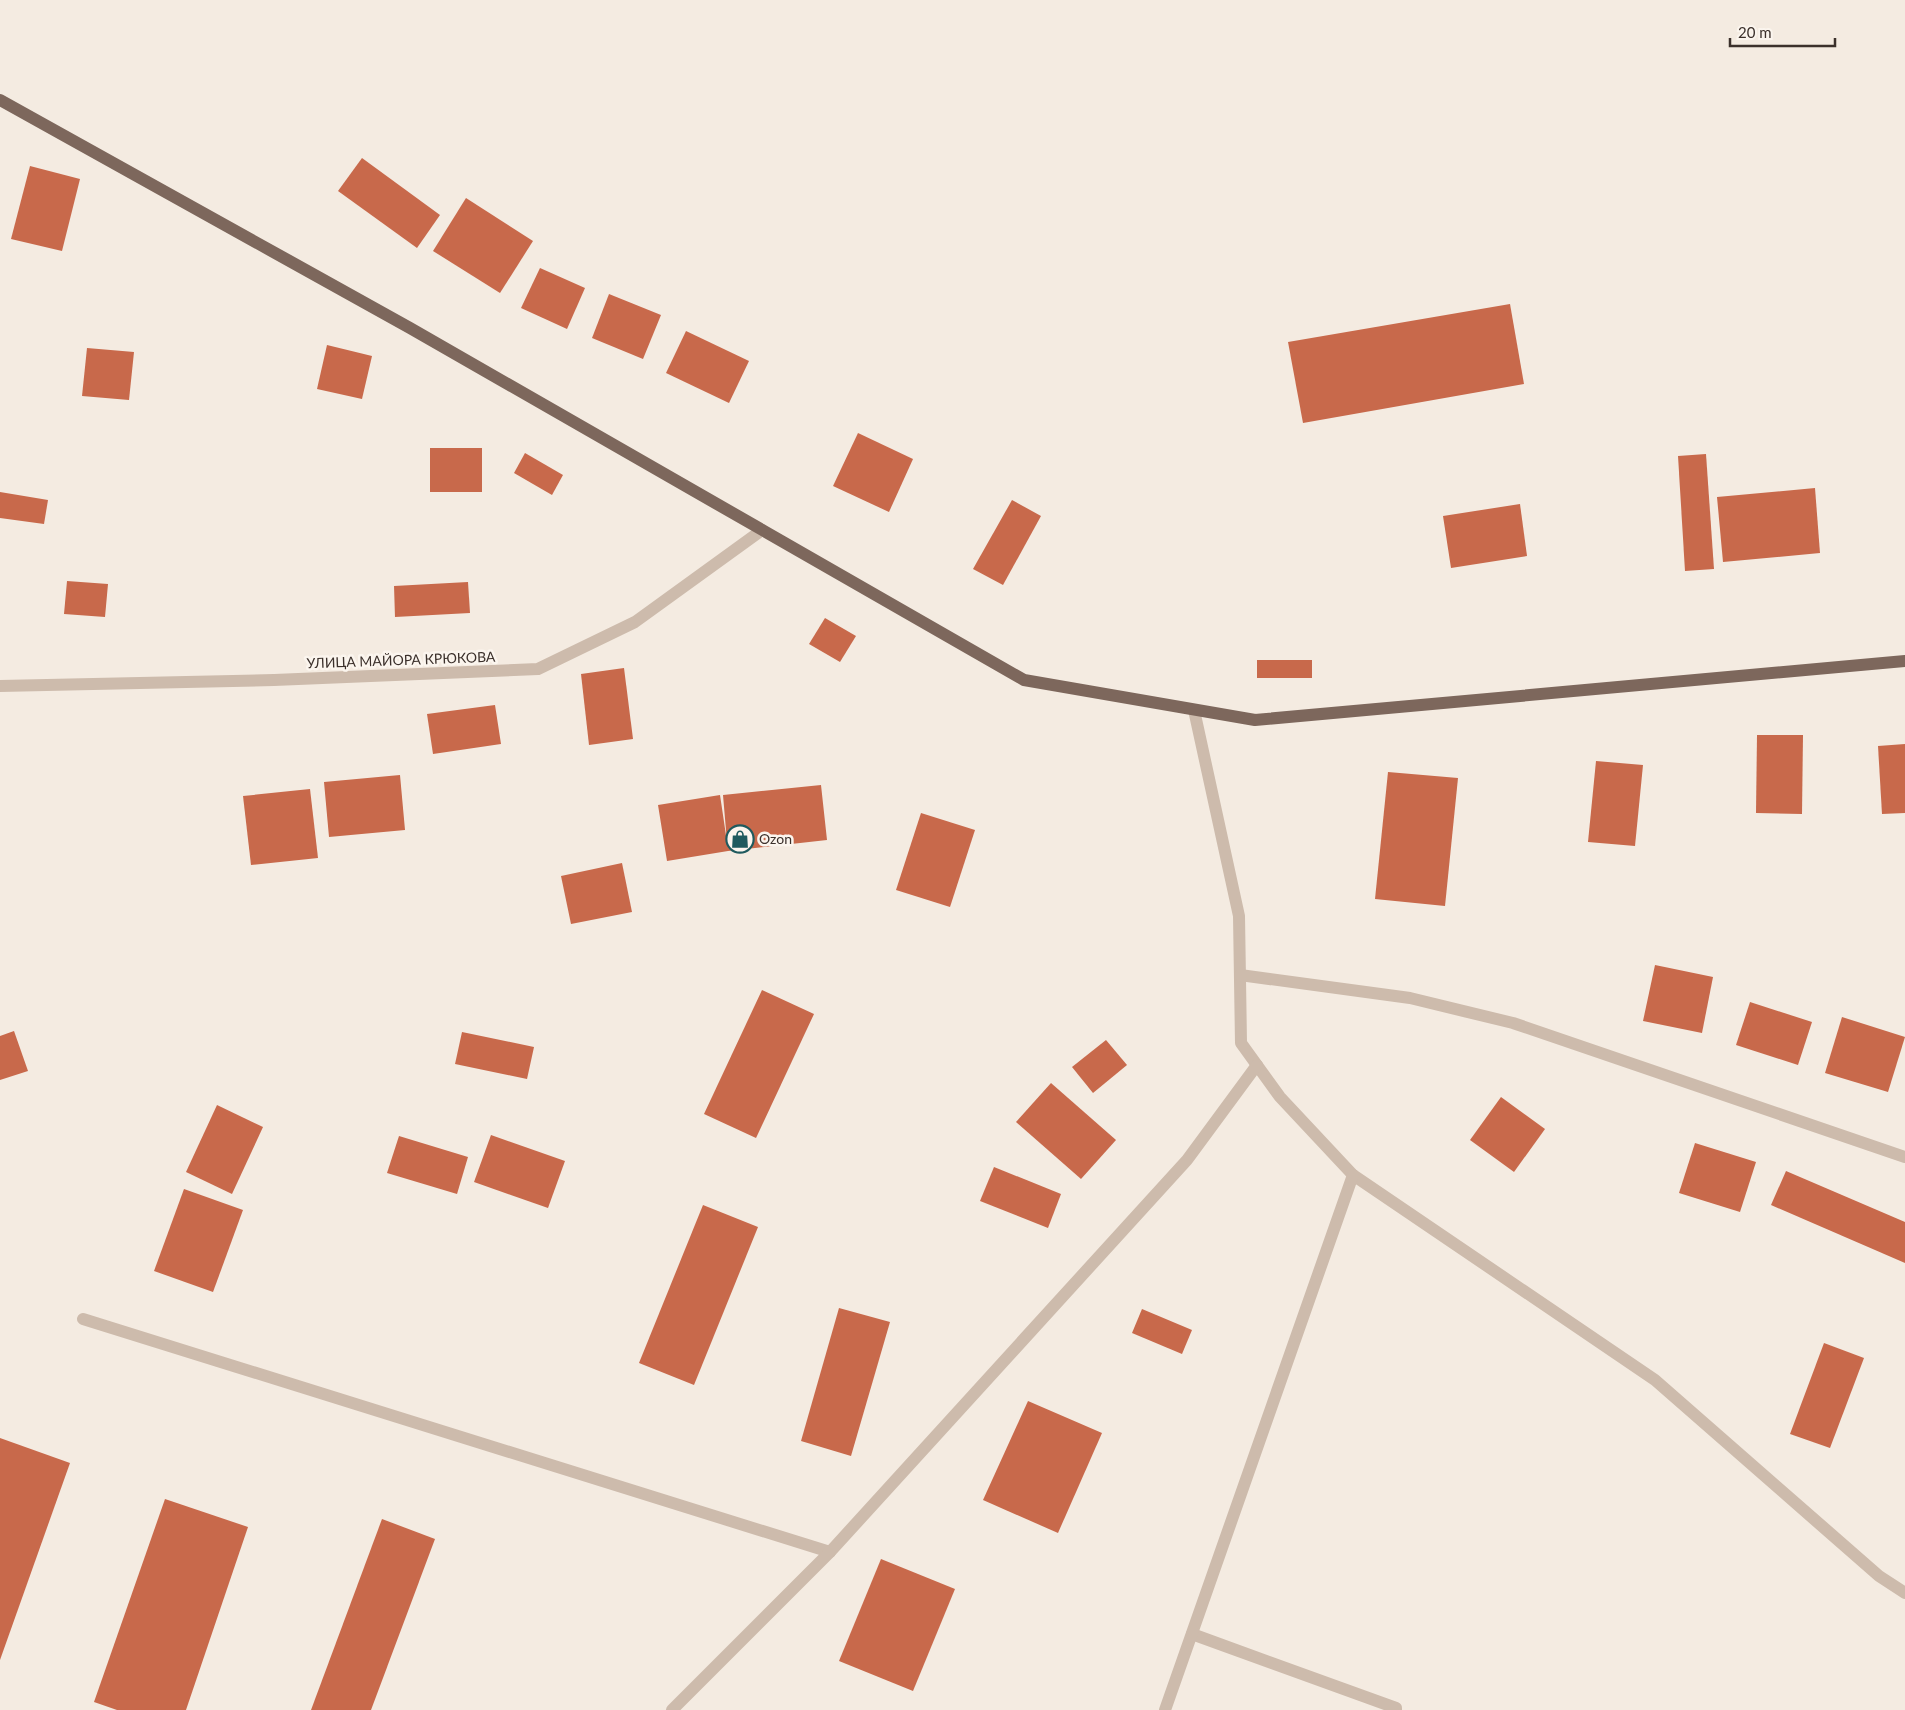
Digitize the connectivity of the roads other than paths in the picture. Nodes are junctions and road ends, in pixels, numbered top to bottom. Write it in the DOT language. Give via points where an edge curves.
graph roads {
  1 [pos="0,100"];
  2 [pos="762,530"];
  3 [pos="1905,660"];
  4 [pos="0,686"];
  5 [pos="1194,710"];
  6 [pos="1240,975"];
  7 [pos="1257,1065"];
  8 [pos="1905,1157"];
  9 [pos="1353,1175"];
  10 [pos="83,1318"];
  11 [pos="830,1552"];
  12 [pos="1905,1593"];
  13 [pos="1192,1634"];
  14 [pos="672,1710"];
  15 [pos="1165,1710"];
  16 [pos="1396,1710"];
  1 -- 2 [label="main road" via="410,328"];
  2 -- 4 [label="street, УЛИЦА МАЙОРА КРЮКОВА" via="635,622 538,669 274,680"];
  2 -- 5 [label="main road" via="1024,680"];
  3 -- 5 [label="main road" via="1254,720"];
  5 -- 6 [label="street" via="1239,916"];
  6 -- 7 [label="street" via="1241,1043"];
  6 -- 8 [label="street" via="1410,998 1513,1023"];
  7 -- 9 [label="street" via="1280,1097"];
  7 -- 11 [label="street" via="1187,1160"];
  9 -- 12 [label="street" via="1654,1380 1879,1576"];
  9 -- 13 [label="street"];
  10 -- 11 [label="street"];
  11 -- 14 [label="street"];
  13 -- 15 [label="street"];
  13 -- 16 [label="street"];
}
